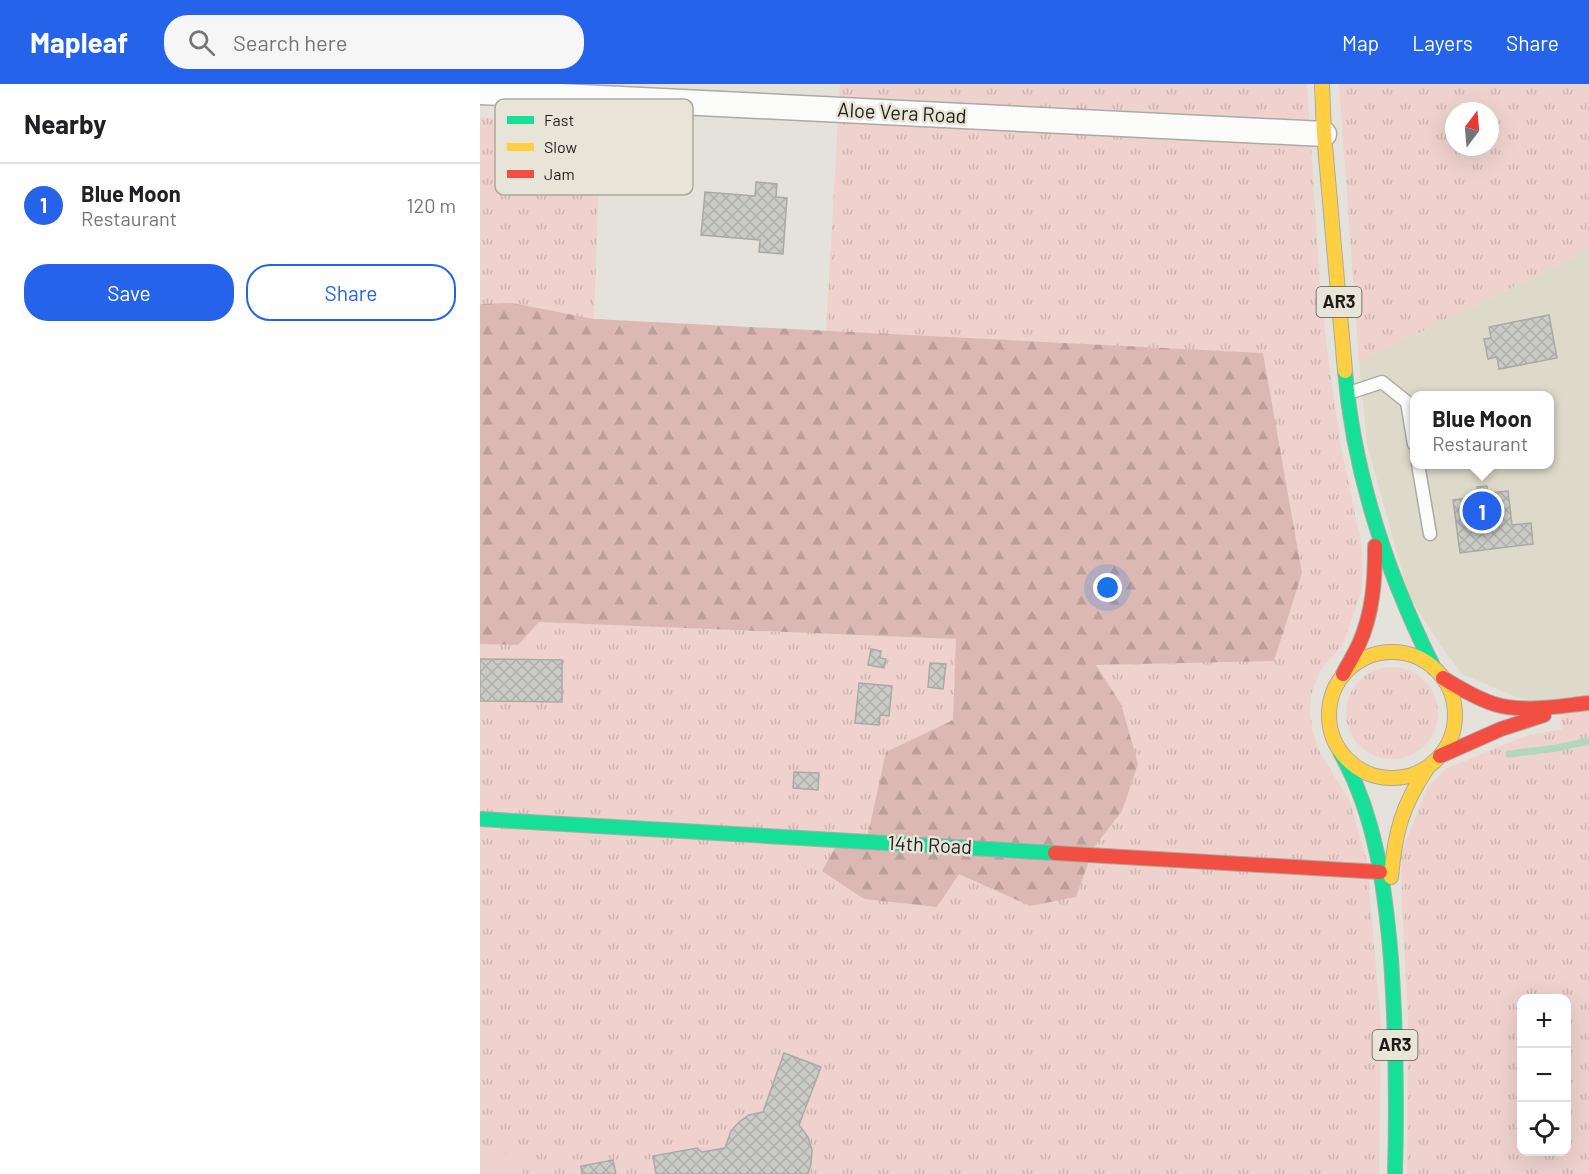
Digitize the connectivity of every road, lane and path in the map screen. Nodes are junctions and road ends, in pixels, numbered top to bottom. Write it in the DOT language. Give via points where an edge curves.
graph roads {
  1 [pos="1322,84"];
  2 [pos="480,92"];
  3 [pos="621,99"];
  4 [pos="693,103"];
  5 [pos="1324,134"];
  6 [pos="1347,393"];
  7 [pos="1410,420"];
  8 [pos="1419,469"];
  9 [pos="1372,517"];
  10 [pos="1430,534"];
  11 [pos="1438,673"];
  12 [pos="1343,675"];
  13 [pos="1589,703"];
  14 [pos="1574,705"];
  15 [pos="1340,752"];
  16 [pos="1440,756"];
  17 [pos="1428,767"];
  18 [pos="480,819"];
  19 [pos="1380,872"];
  20 [pos="1387,916"];
  21 [pos="1395,1174"];
  1 -- 5 [label="main road, AR3"];
  2 -- 3 [label="street, Aloe Vera Road"];
  4 -- 5 [label="street, Aloe Vera Road"];
  5 -- 6 [label="main road, AR3"];
  6 -- 7 [label="lane" via="1382,382 1407,402"];
  6 -- 9 [label="main road, AR3"];
  8 -- 10 [label="lane"];
  9 -- 11 [label="main road, AR3" via="1403,603"];
  9 -- 12 [label="main road, AR3" via="1376,571 1373,594 1368,620"];
  11 -- 12 [label="main road" via="1416,657 1397,653 1377,654 1358,662"];
  11 -- 14 [label="main road" via="1474,696 1503,706"];
  11 -- 16 [label="main road" via="1452,697 1455,718"];
  12 -- 15 [label="main road" via="1332,692 1328,713 1331,733"];
  13 -- 14 [label="main road"];
  14 -- 16 [label="main road" via="1501,729"];
  15 -- 17 [label="main road" via="1371,775 1410,776"];
  15 -- 19 [label="main road, AR3" via="1365,810"];
  16 -- 17 [label="main road"];
  17 -- 20 [label="main road, AR3" via="1404,806 1396,831"];
  18 -- 19 [label="main road, 14th Road"];
  19 -- 20 [label="main road, AR3"];
  20 -- 21 [label="main road, AR3" via="1395,1027"];
}
